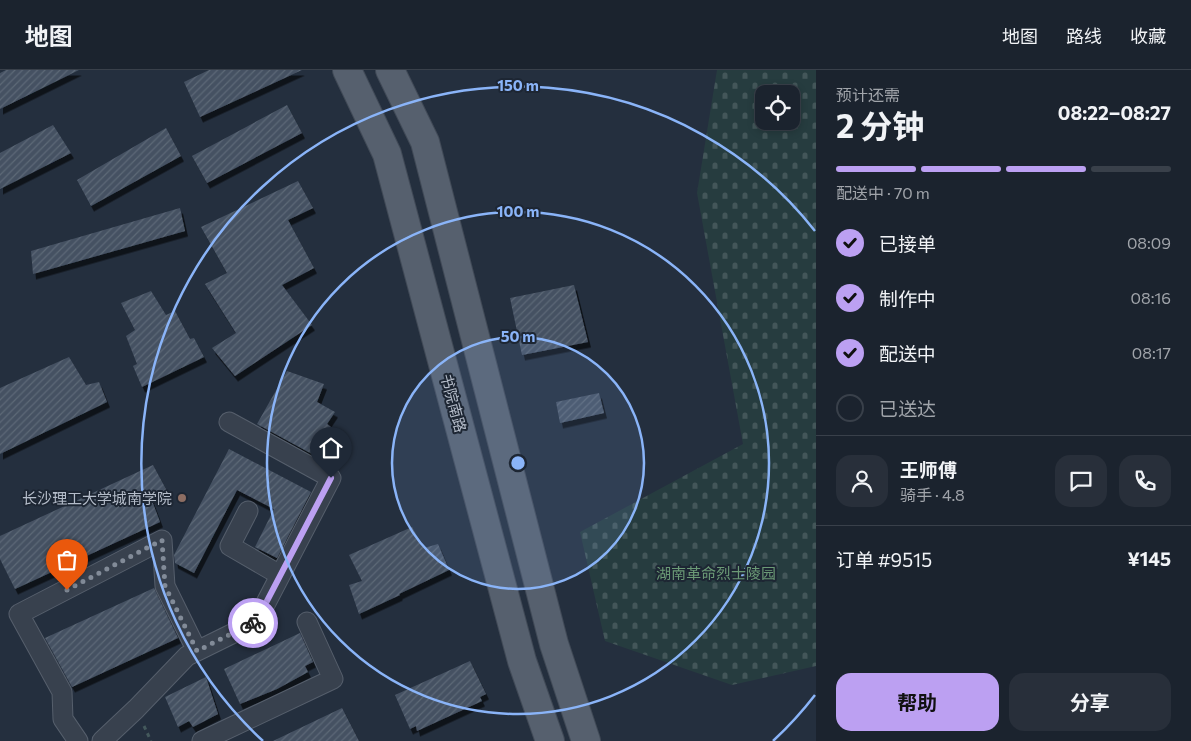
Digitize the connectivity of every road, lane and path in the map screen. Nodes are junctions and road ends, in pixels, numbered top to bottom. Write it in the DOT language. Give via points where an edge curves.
graph roads {
  1 [pos="347,70"];
  2 [pos="390,70"];
  3 [pos="229,422"];
  4 [pos="248,511"];
  5 [pos="280,575"];
  6 [pos="307,622"];
  7 [pos="197,651"];
  8 [pos="78,741"];
  9 [pos="102,741"];
  10 [pos="202,741"];
  11 [pos="550,741"];
  12 [pos="586,741"];
  1 -- 11 [label="main road, 书院南路" via="387,154 522,660"];
  2 -- 12 [label="main road" via="424,142 554,644"];
  3 -- 5 [label="street" via="331,478"];
  4 -- 5 [label="street" via="230,546"];
  5 -- 7 [label="street" via="256,622"];
  6 -- 10 [label="street" via="333,679"];
  7 -- 8 [label="street" via="165,586 162,540 19,614 62,692 64,719"];
  7 -- 9 [label="street" via="187,656"];
}
